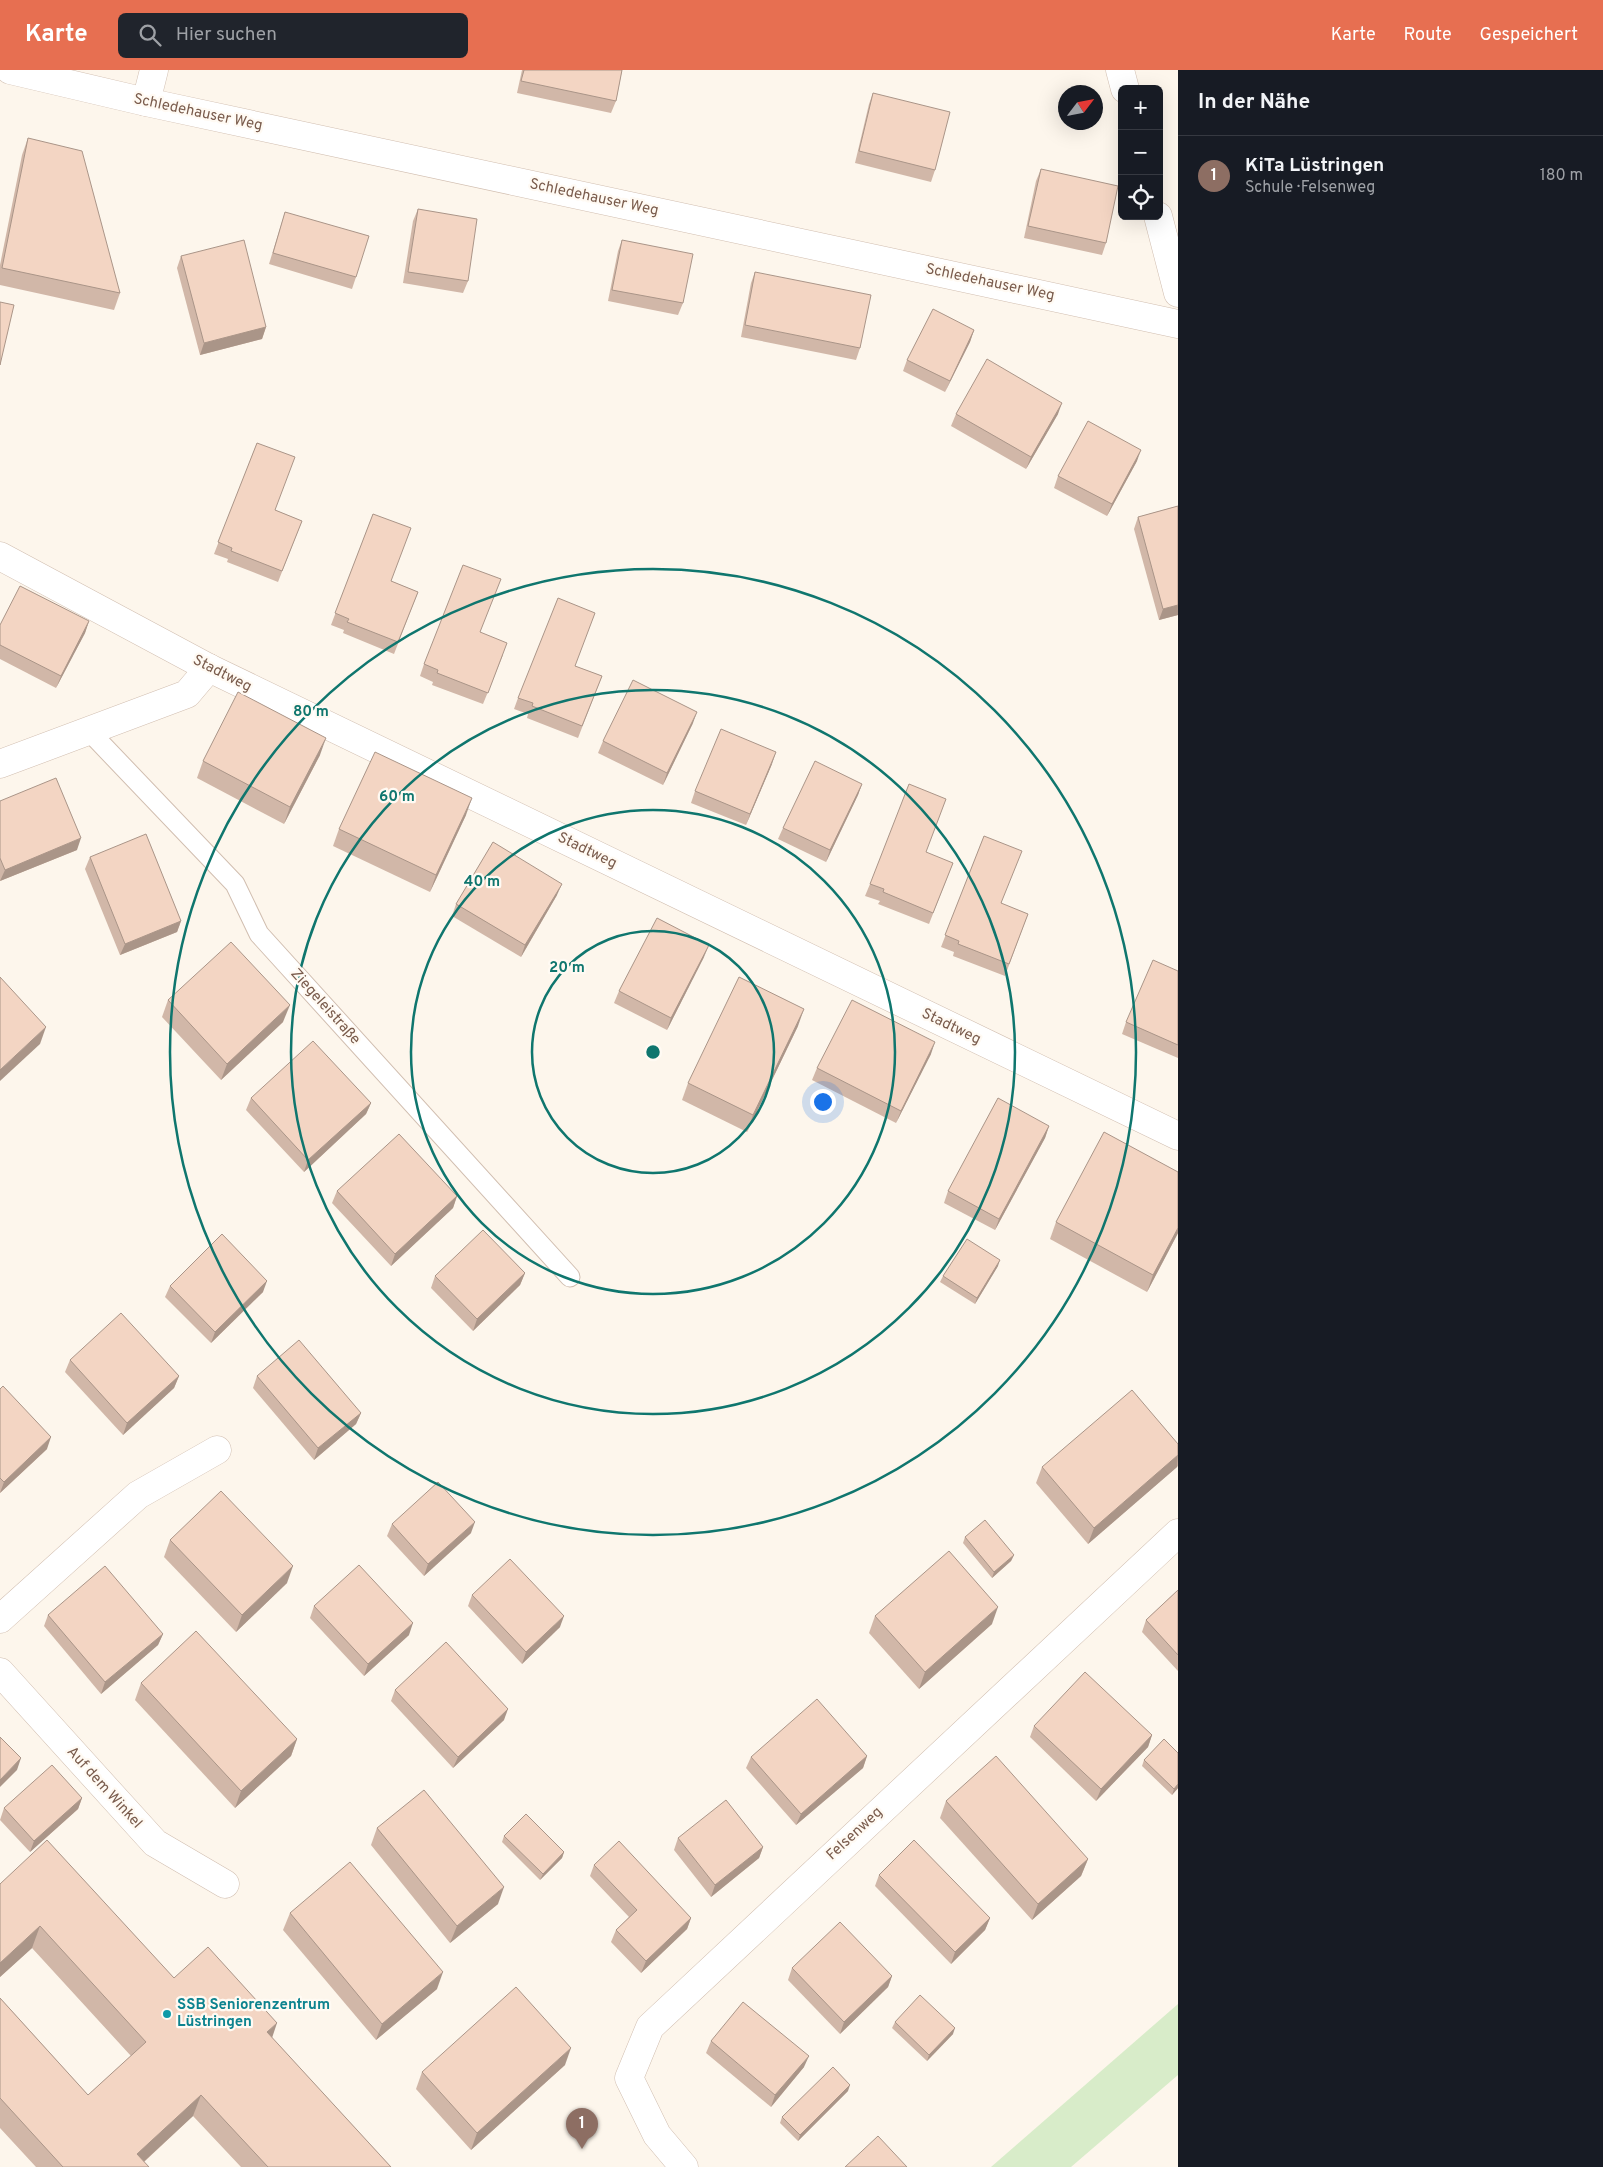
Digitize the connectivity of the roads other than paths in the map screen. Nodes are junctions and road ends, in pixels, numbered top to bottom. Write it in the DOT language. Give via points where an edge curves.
graph roads {
  1 [pos="10,70"];
  2 [pos="154,70"];
  3 [pos="1120,70"];
  4 [pos="1124,85"];
  5 [pos="146,102"];
  6 [pos="1159,220"];
  7 [pos="1178,293"];
  8 [pos="1178,324"];
  9 [pos="0,556"];
  10 [pos="209,668"];
  11 [pos="89,731"];
  12 [pos="0,764"];
  13 [pos="1178,1136"];
  14 [pos="570,1277"];
  15 [pos="217,1450"];
  16 [pos="1178,1533"];
  17 [pos="0,1619"];
  18 [pos="0,1672"];
  19 [pos="225,1884"];
  20 [pos="684,2167"];
  1 -- 5 [label="street, Schledehauser Weg"];
  2 -- 5 [label="street"];
  3 -- 4 [label="street"];
  5 -- 8 [label="street, Schledehauser Weg"];
  6 -- 7 [label="street"];
  9 -- 10 [label="street, Stadtweg"];
  10 -- 11 [label="street" via="187,694"];
  10 -- 13 [label="street, Stadtweg"];
  11 -- 12 [label="street"];
  11 -- 14 [label="lane, Ziegeleistraße" via="235,884 259,934"];
  15 -- 17 [label="street" via="138,1495"];
  16 -- 20 [label="street, Felsenweg" via="650,2027 630,2078 657,2135"];
  18 -- 19 [label="street, Auf dem Winkel" via="155,1843"];
}
